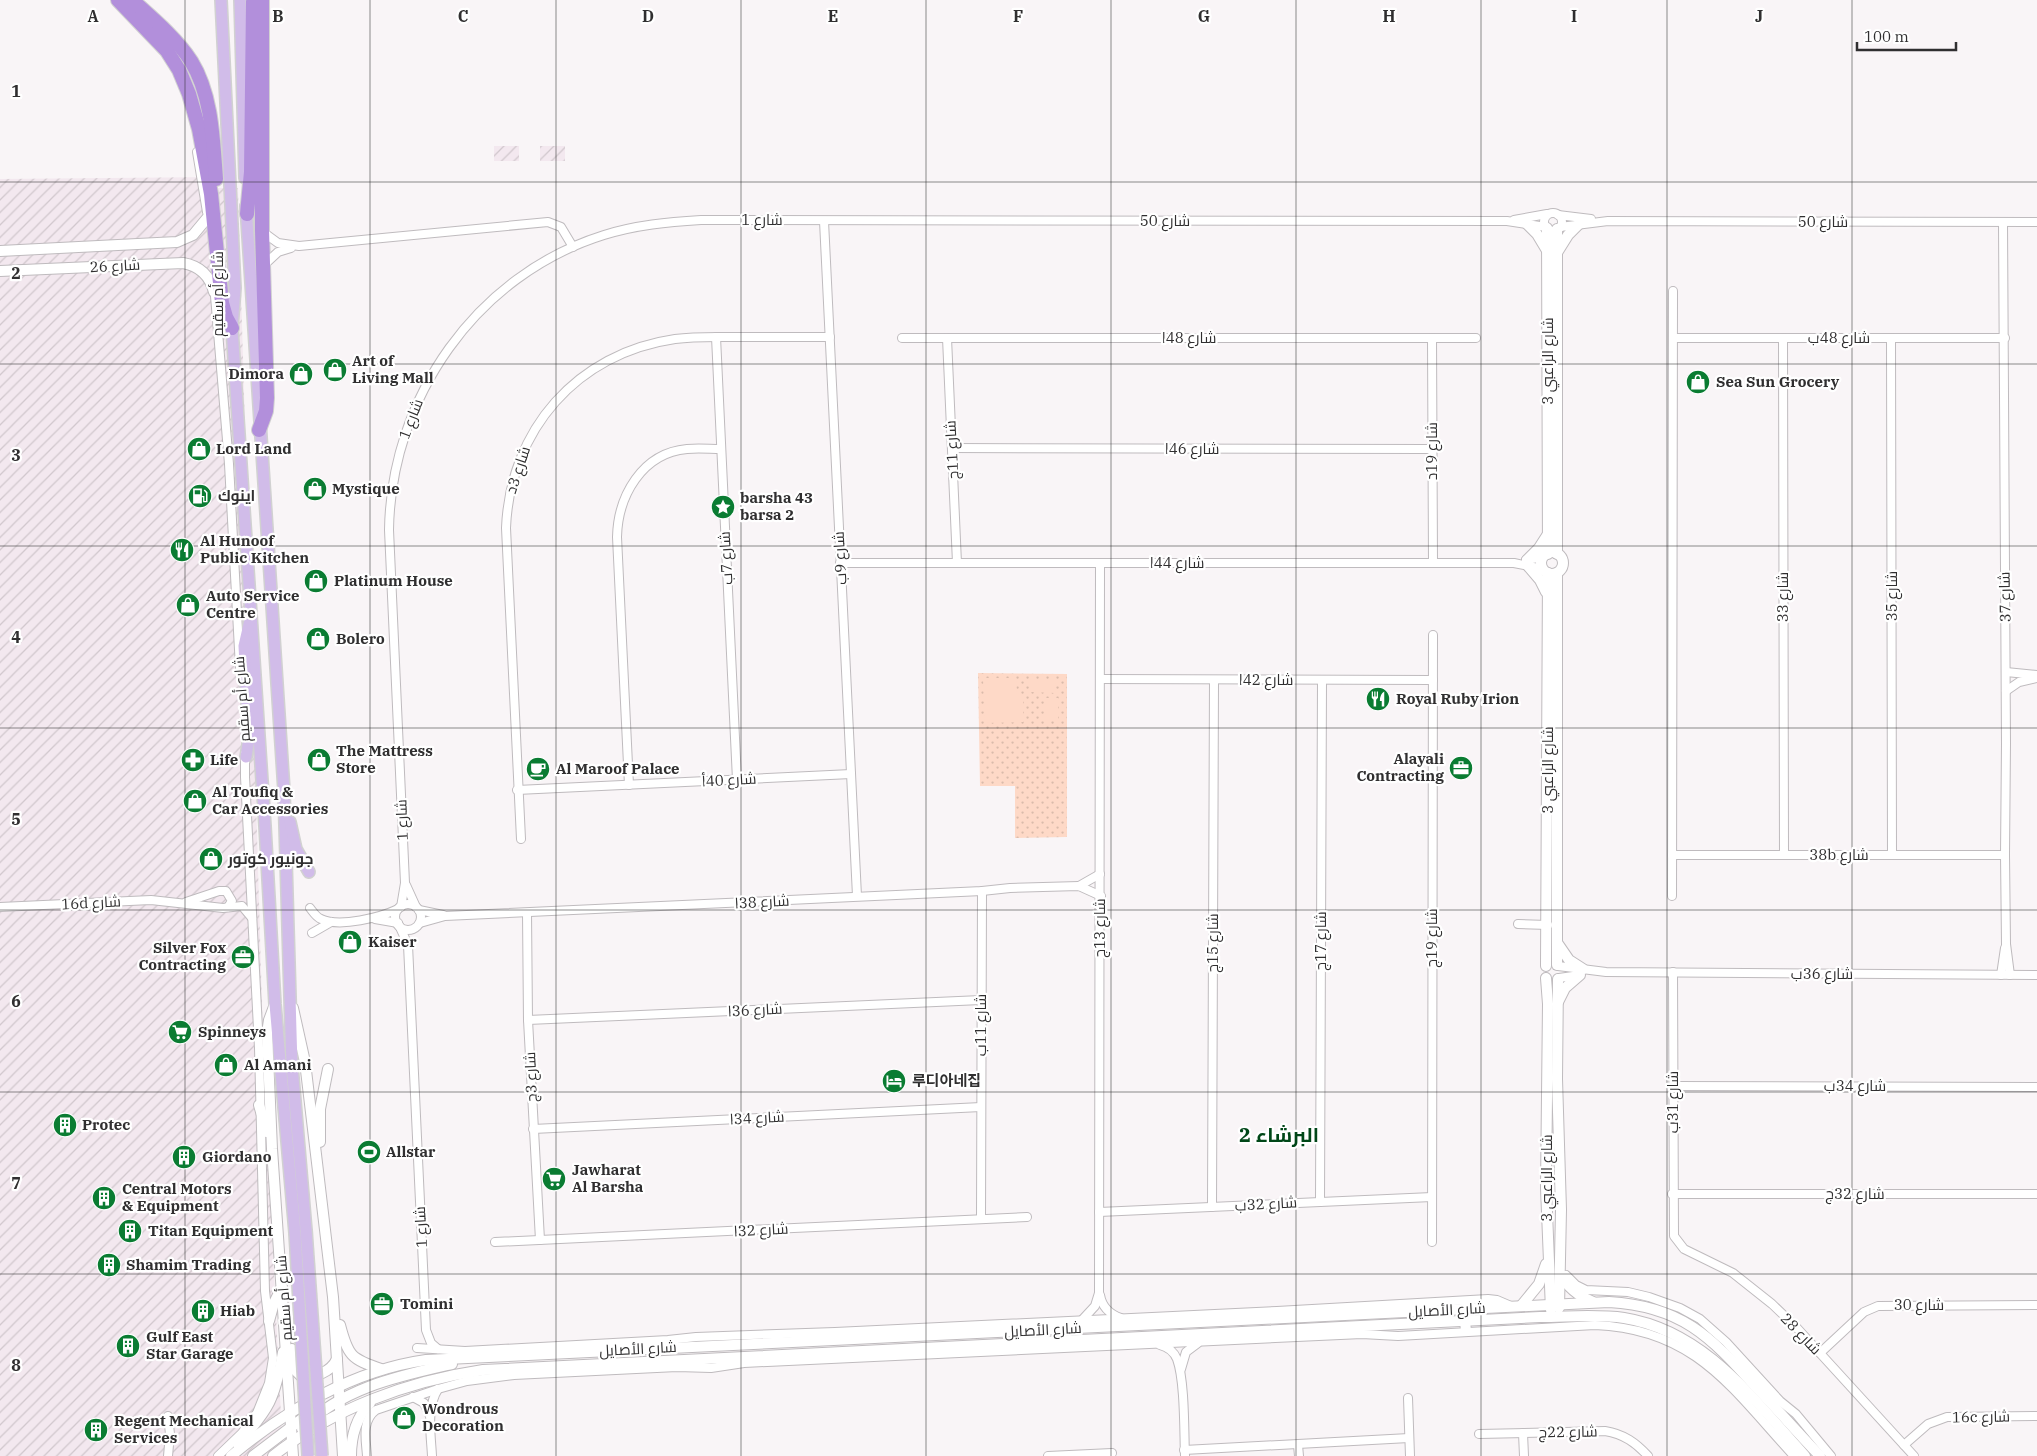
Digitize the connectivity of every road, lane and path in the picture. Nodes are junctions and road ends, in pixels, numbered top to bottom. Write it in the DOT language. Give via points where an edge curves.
graph roads {
  1 [pos="118,0"];
  2 [pos="132,0"];
  3 [pos="221,0"];
  4 [pos="240,0"];
  5 [pos="254,0"];
  6 [pos="262,0"];
  7 [pos="193,108"];
  8 [pos="247,214"];
  9 [pos="1547,214"];
  10 [pos="1558,214"];
  11 [pos="208,217"];
  12 [pos="824,220"];
  13 [pos="1506,221"];
  14 [pos="1608,221"];
  15 [pos="2006,222"];
  16 [pos="2037,222"];
  17 [pos="1527,224"];
  18 [pos="1579,224"];
  19 [pos="1552,228"];
  20 [pos="262,230"];
  21 [pos="299,246"];
  22 [pos="573,247"];
  23 [pos="28,250"];
  24 [pos="0,251"];
  25 [pos="1552,253"];
  26 [pos="263,266"];
  27 [pos="0,271"];
  28 [pos="13,271"];
  29 [pos="1673,291"];
  30 [pos="214,292"];
  31 [pos="233,324"];
  32 [pos="716,337"];
  33 [pos="830,337"];
  34 [pos="902,338"];
  35 [pos="947,338"];
  36 [pos="1432,338"];
  37 [pos="1476,338"];
  38 [pos="1673,338"];
  39 [pos="1783,338"];
  40 [pos="1891,338"];
  41 [pos="2005,338"];
  42 [pos="259,430"];
  43 [pos="952,448"];
  44 [pos="721,449"];
  45 [pos="1432,449"];
  46 [pos="1548,533"];
  47 [pos="1550,555"];
  48 [pos="840,563"];
  49 [pos="957,563"];
  50 [pos="1100,563"];
  51 [pos="1433,563"];
  52 [pos="1528,563"];
  53 [pos="1549,572"];
  54 [pos="1548,595"];
  55 [pos="252,614"];
  56 [pos="1433,634"];
  57 [pos="2006,672"];
  58 [pos="2037,676"];
  59 [pos="1100,679"];
  60 [pos="1214,680"];
  61 [pos="1322,680"];
  62 [pos="1433,680"];
  63 [pos="2006,691"];
  64 [pos="246,757"];
  65 [pos="851,774"];
  66 [pos="737,780"];
  67 [pos="629,785"];
  68 [pos="518,790"];
  69 [pos="284,791"];
  70 [pos="521,839"];
  71 [pos="1672,855"];
  72 [pos="1784,855"];
  73 [pos="1892,855"];
  74 [pos="2005,855"];
  75 [pos="309,872"];
  76 [pos="1100,874"];
  77 [pos="405,883"];
  78 [pos="1079,886"];
  79 [pos="982,892"];
  80 [pos="857,896"];
  81 [pos="1101,896"];
  82 [pos="1672,896"];
  83 [pos="182,903"];
  84 [pos="0,907"];
  85 [pos="228,907"];
  86 [pos="310,908"];
  87 [pos="400,908"];
  88 [pos="418,908"];
  89 [pos="527,913"];
  90 [pos="445,916"];
  91 [pos="374,919"];
  92 [pos="252,920"];
  93 [pos="331,922"];
  94 [pos="398,924"];
  95 [pos="1518,924"];
  96 [pos="1548,924"];
  97 [pos="418,925"];
  98 [pos="312,933"];
  99 [pos="1557,942"];
  100 [pos="2006,944"];
  101 [pos="408,945"];
  102 [pos="1554,966"];
  103 [pos="1581,972"];
  104 [pos="1673,972"];
  105 [pos="2001,975"];
  106 [pos="2010,975"];
  107 [pos="2037,975"];
  108 [pos="1546,978"];
  109 [pos="1558,978"];
  110 [pos="290,997"];
  111 [pos="981,1000"];
  112 [pos="274,1004"];
  113 [pos="1557,1005"];
  114 [pos="528,1020"];
  115 [pos="328,1069"];
  116 [pos="1673,1086"];
  117 [pos="2037,1086"];
  118 [pos="259,1104"];
  119 [pos="981,1107"];
  120 [pos="533,1128"];
  121 [pos="272,1149"];
  122 [pos="317,1168"];
  123 [pos="1672,1194"];
  124 [pos="2037,1194"];
  125 [pos="1432,1197"];
  126 [pos="1320,1202"];
  127 [pos="1212,1207"];
  128 [pos="1099,1212"];
  129 [pos="1027,1217"];
  130 [pos="981,1219"];
  131 [pos="301,1232"];
  132 [pos="1672,1232"];
  133 [pos="540,1240"];
  134 [pos="495,1242"];
  135 [pos="1432,1242"];
  136 [pos="1548,1253"];
  137 [pos="1561,1269"];
  138 [pos="282,1287"];
  139 [pos="1099,1293"];
  140 [pos="333,1297"];
  141 [pos="1595,1302"];
  142 [pos="1555,1304"];
  143 [pos="2037,1305"];
  144 [pos="1516,1306"];
  145 [pos="1277,1315"];
  146 [pos="1555,1317"];
  147 [pos="1123,1319"];
  148 [pos="1082,1320"];
  149 [pos="269,1321"];
  150 [pos="1466,1326"];
  151 [pos="426,1330"];
  152 [pos="878,1330"];
  153 [pos="1307,1333"];
  154 [pos="286,1334"];
  155 [pos="748,1335"];
  156 [pos="1129,1337"];
  157 [pos="863,1340"];
  158 [pos="1678,1340"];
  159 [pos="1202,1342"];
  160 [pos="760,1343"];
  161 [pos="1154,1344"];
  162 [pos="438,1349"];
  163 [pos="1820,1353"];
  164 [pos="481,1358"];
  165 [pos="338,1360"];
  166 [pos="381,1369"];
  167 [pos="513,1372"];
  168 [pos="1180,1373"];
  169 [pos="339,1386"];
  170 [pos="438,1389"];
  171 [pos="413,1397"];
  172 [pos="1408,1398"];
  173 [pos="340,1400"];
  174 [pos="373,1400"];
  175 [pos="291,1413"];
  176 [pos="341,1413"];
  177 [pos="168,1416"];
  178 [pos="2037,1416"];
  179 [pos="431,1418"];
  180 [pos="291,1426"];
  181 [pos="1523,1433"];
  182 [pos="1479,1434"];
  183 [pos="1410,1438"];
  184 [pos="292,1441"];
  185 [pos="1298,1445"];
  186 [pos="1904,1445"];
  187 [pos="1112,1453"];
  188 [pos="1184,1453"];
  189 [pos="168,1456"];
  190 [pos="218,1456"];
  191 [pos="230,1456"];
  192 [pos="253,1456"];
  193 [pos="273,1456"];
  194 [pos="293,1456"];
  195 [pos="308,1456"];
  196 [pos="322,1456"];
  197 [pos="343,1456"];
  198 [pos="350,1456"];
  199 [pos="367,1456"];
  200 [pos="432,1456"];
  201 [pos="1048,1456"];
  202 [pos="1067,1456"];
  203 [pos="1298,1456"];
  204 [pos="1410,1456"];
  205 [pos="1524,1456"];
  206 [pos="1648,1456"];
  207 [pos="1794,1456"];
  208 [pos="1805,1456"];
  209 [pos="1820,1456"];
  210 [pos="1831,1456"];
  211 [pos="1914,1456"];
  1 -- 7 [label="highway" via="173,60"];
  2 -- 31 [label="highway" via="190,59 203,86 213,138 226,301"];
  3 -- 31 [label="main road, شارع أم سقيم" via="234,278"];
  4 -- 8 [label="main road, شارع أم سقيم"];
  5 -- 8 [label="highway" via="251,172"];
  6 -- 20 [label="highway"];
  7 -- 11 [label="street" via="194,138"];
  7 -- 31 [label="highway" via="211,194 222,303"];
  8 -- 42 [label="main road, شارع أم سقيم"];
  9 -- 10 [label="street"];
  9 -- 13 [label="street, شارع 50"];
  9 -- 19 [label="street" via="1544,221"];
  10 -- 14 [label="street, شارع 50"];
  10 -- 19 [label="street" via="1562,220"];
  11 -- 23 [label="street, شارع 26" via="193,235 177,242"];
  11 -- 30 [label="street"];
  12 -- 13 [label="street, شارع 50"];
  12 -- 22 [label="street, شارع 1" via="668,222 620,231"];
  12 -- 33 [label="street, شارع 9ب"];
  13 -- 17 [label="street, شارع 50"];
  14 -- 15 [label="street, شارع 50"];
  14 -- 18 [label="street, شارع 50"];
  15 -- 16 [label="street, شارع 50"];
  15 -- 41 [label="street, شارع 37"];
  17 -- 19 [label="street, شارع 50"];
  17 -- 25 [label="street"];
  18 -- 19 [label="street, شارع 50"];
  18 -- 25 [label="street"];
  19 -- 25 [label="street, شارع الراعبي 3"];
  20 -- 21 [label="street" via="278,243"];
  20 -- 26 [label="highway"];
  21 -- 22 [label="street" via="548,222 561,227"];
  21 -- 26 [label="street" via="278,252"];
  22 -- 77 [label="street, شارع 1" via="516,280 461,331 420,394 398,456 389,530"];
  23 -- 24 [label="street, شارع 26"];
  23 -- 28 [label="street" via="29,262"];
  25 -- 46 [label="street, شارع الراعبي 3"];
  25 -- 47 [label="street, شارع الراعبي 3"];
  26 -- 42 [label="highway" via="267,398"];
  27 -- 28 [label="street, شارع 26"];
  28 -- 30 [label="street, شارع 26" via="183,263 201,270 210,280"];
  29 -- 38 [label="street"];
  30 -- 64 [label="street" via="229,464"];
  31 -- 55 [label="main road, شارع أم سقيم"];
  32 -- 33 [label="street, شارع 3د"];
  32 -- 44 [label="street, شارع 7ب"];
  32 -- 68 [label="street, شارع 3د" via="662,341 623,353 602,364 556,400 535,428 522,454 510,489 506,528"];
  33 -- 48 [label="street, شارع 9ب"];
  34 -- 35 [label="street, شارع 48ا"];
  35 -- 36 [label="street, شارع 48ا"];
  35 -- 43 [label="street, شارع 11ج"];
  36 -- 37 [label="street, شارع 48ا"];
  36 -- 45 [label="street, شارع 19د"];
  38 -- 39 [label="street, شارع 48ب"];
  38 -- 71 [label="street"];
  39 -- 40 [label="street, شارع 48ب"];
  39 -- 72 [label="street, شارع 33"];
  40 -- 41 [label="street, شارع 48ب"];
  40 -- 73 [label="street, شارع 35"];
  41 -- 57 [label="street, شارع 37"];
  42 -- 69 [label="main road, شارع أم سقيم"];
  43 -- 45 [label="street, شارع 46ا"];
  43 -- 49 [label="street, شارع 11ج"];
  44 -- 66 [label="street, شارع 7ب"];
  44 -- 67 [label="street" via="686,449 654,462 634,480 619,513 617,537"];
  45 -- 51 [label="street, شارع 19د"];
  46 -- 47 [label="street, شارع الراعبي 3"];
  46 -- 52 [label="street"];
  47 -- 52 [label="street, شارع 44ا"];
  47 -- 53 [label="street" via="1542,562"];
  47 -- 53 [label="street" via="1562,558 1563,564 1562,569"];
  48 -- 49 [label="street, شارع 44ا"];
  48 -- 65 [label="street, شارع 9ب"];
  49 -- 50 [label="street, شارع 44ا"];
  50 -- 51 [label="street, شارع 44ا"];
  50 -- 59 [label="street, شارع 13ج"];
  51 -- 52 [label="street, شارع 44ا"];
  52 -- 53 [label="street, شارع 44ا"];
  52 -- 54 [label="street"];
  53 -- 54 [label="street, شارع الراعبي 3"];
  53 -- 99 [label="street, شارع الراعبي 3"];
  54 -- 96 [label="street, شارع الراعبي 3"];
  55 -- 64 [label="main road" via="244,646 249,738"];
  55 -- 112 [label="main road, شارع أم سقيم"];
  56 -- 62 [label="street, شارع 19ج"];
  57 -- 58 [label="street"];
  57 -- 63 [label="street, شارع 37"];
  58 -- 63 [label="street"];
  59 -- 60 [label="street, شارع 42ا"];
  59 -- 76 [label="street, شارع 13ج"];
  60 -- 61 [label="street, شارع 42ا"];
  60 -- 127 [label="street, شارع 15ج"];
  61 -- 62 [label="street, شارع 42ا"];
  61 -- 126 [label="street, شارع 17ج"];
  62 -- 125 [label="street, شارع 19ج"];
  63 -- 74 [label="street, شارع 37"];
  64 -- 92 [label="street"];
  65 -- 66 [label="street, شارع 40أ"];
  65 -- 80 [label="street, شارع 9ب"];
  66 -- 67 [label="street, شارع 40أ"];
  67 -- 68 [label="street, شارع 40أ"];
  68 -- 70 [label="street, شارع 3د"];
  69 -- 75 [label="main road" via="294,844"];
  69 -- 110 [label="main road, شارع أم سقيم"];
  71 -- 72 [label="street, 38b شارع"];
  71 -- 82 [label="street"];
  72 -- 73 [label="street, 38b شارع"];
  73 -- 74 [label="street, 38b شارع"];
  74 -- 100 [label="street, شارع 37"];
  76 -- 78 [label="street, شارع 38ا"];
  76 -- 81 [label="street, شارع 13ج"];
  77 -- 87 [label="street, شارع 1"];
  77 -- 88 [label="street, شارع 1"];
  78 -- 79 [label="street, شارع 38ا"];
  78 -- 81 [label="street, شارع 38ا"];
  79 -- 80 [label="street, شارع 38ا"];
  79 -- 111 [label="street, شارع 11ب"];
  80 -- 89 [label="street, شارع 38ا"];
  81 -- 128 [label="street, شارع 13ج"];
  83 -- 84 [label="street, 16d شارع" via="151,900"];
  83 -- 85 [label="street, 16d شارع"];
  83 -- 85 [label="street, 16d شارع" via="226,891 232,901"];
  85 -- 92 [label="street, 16d شارع" via="242,906"];
  86 -- 93 [label="street" via="318,917"];
  87 -- 88 [label="street" via="408,904"];
  87 -- 91 [label="street"];
  87 -- 94 [label="street" via="396,916"];
  88 -- 90 [label="street, شارع 38ا"];
  88 -- 97 [label="street" via="421,914"];
  89 -- 90 [label="street, شارع 38ا"];
  89 -- 114 [label="street, شارع 3ج"];
  90 -- 97 [label="street, شارع 38ا"];
  91 -- 93 [label="street"];
  91 -- 94 [label="street"];
  92 -- 118 [label="street"];
  93 -- 98 [label="street"];
  94 -- 97 [label="street" via="410,929"];
  94 -- 101 [label="street, شارع 1"];
  95 -- 96 [label="street"];
  96 -- 102 [label="street, شارع الراعبي 3"];
  97 -- 101 [label="street, شارع 1"];
  99 -- 102 [label="street, شارع الراعبي 3"];
  99 -- 103 [label="street"];
  100 -- 105 [label="street, شارع 37"];
  100 -- 106 [label="street, شارع 37"];
  101 -- 151 [label="street, شارع 1"];
  102 -- 103 [label="street, شارع 36ب"];
  102 -- 108 [label="street" via="1544,972"];
  102 -- 109 [label="street" via="1561,972"];
  103 -- 104 [label="street, شارع 36ب"];
  103 -- 109 [label="street, شارع 36ب"];
  103 -- 113 [label="street" via="1565,988"];
  104 -- 105 [label="street, شارع 36ب"];
  104 -- 116 [label="street, شارع 31ب"];
  105 -- 106 [label="street, شارع 36ب"];
  106 -- 107 [label="street, شارع 36ب"];
  108 -- 109 [label="street" via="1553,981"];
  108 -- 136 [label="street, شارع الراعبي 3"];
  109 -- 113 [label="street, شارع الراعبي 3"];
  110 -- 122 [label="street" via="303,1049"];
  110 -- 131 [label="main road, شارع أم سقيم"];
  111 -- 114 [label="street, شارع 36ا"];
  111 -- 119 [label="street, شارع 11ب"];
  112 -- 121 [label="street" via="267,1033"];
  112 -- 131 [label="main road, شارع أم سقيم"];
  113 -- 137 [label="street, شارع الراعبي 3"];
  114 -- 120 [label="street, شارع 3ج"];
  115 -- 122 [label="street" via="320,1109"];
  116 -- 117 [label="street, شارع 34ب"];
  116 -- 123 [label="street, شارع 31ب"];
  118 -- 121 [label="street"];
  118 -- 149 [label="street" via="265,1290"];
  119 -- 120 [label="street, شارع 34ا"];
  119 -- 130 [label="street, شارع 11ب"];
  120 -- 133 [label="street, شارع 3ج"];
  121 -- 138 [label="street"];
  122 -- 140 [label="street"];
  123 -- 124 [label="street, شارع 32ج"];
  123 -- 132 [label="street, شارع 31ب"];
  125 -- 126 [label="street, شارع 32ب"];
  125 -- 135 [label="street, شارع 19ج"];
  126 -- 127 [label="street, شارع 32ب"];
  127 -- 128 [label="street, شارع 32ب"];
  128 -- 139 [label="street, شارع 13ج"];
  129 -- 130 [label="street, شارع 32ا"];
  130 -- 133 [label="street, شارع 32ا"];
  131 -- 195 [label="main road, شارع أم سقيم, bridge"];
  131 -- 196 [label="main road, شارع أم سقيم, bridge"];
  132 -- 163 [label="street, شارع 28" via="1684,1249 1733,1273 1760,1294"];
  133 -- 134 [label="street, شارع 32ا"];
  136 -- 142 [label="street, شارع الراعبي 3"];
  136 -- 144 [label="street" via="1539,1284 1531,1296"];
  137 -- 141 [label="street" via="1572,1290"];
  137 -- 142 [label="street, شارع الراعبي 3"];
  137 -- 210 [label="street" via="1580,1288 1649,1297 1700,1319 1796,1414"];
  138 -- 149 [label="street"];
  138 -- 154 [label="street"];
  139 -- 147 [label="street" via="1109,1312"];
  139 -- 148 [label="street, شارع 13ج" via="1095,1306"];
  140 -- 165 [label="street"];
  140 -- 166 [label="street" via="349,1352 360,1362"];
  141 -- 142 [label="street, شارع الأصايل"];
  141 -- 209 [label="street, شارع الأصايل" via="1649,1308 1699,1330 1730,1358"];
  142 -- 144 [label="street, شارع الأصايل"];
  142 -- 146 [label="street, شارع الراعبي 3"];
  143 -- 163 [label="street, شارع 30" via="1878,1306 1864,1312"];
  144 -- 145 [label="street, شارع الأصايل"];
  145 -- 147 [label="street"];
  145 -- 157 [label="street, شارع الأصايل"];
  146 -- 150 [label="street, شارع الأصايل"];
  146 -- 158 [label="street, شارع الأصايل" via="1622,1318 1646,1323"];
  147 -- 148 [label="street"];
  148 -- 152 [label="street"];
  149 -- 190 [label="street" via="273,1358 267,1390 247,1426"];
  150 -- 153 [label="street, شارع الأصايل"];
  150 -- 158 [label="street" via="1609,1325"];
  151 -- 162 [label="street, شارع 1" via="431,1343"];
  151 -- 162 [label="street, شارع 1" via="417,1348"];
  152 -- 155 [label="street"];
  152 -- 157 [label="street"];
  153 -- 156 [label="street, شارع الأصايل"];
  153 -- 159 [label="street"];
  154 -- 165 [label="street" via="296,1372 301,1376 324,1372"];
  154 -- 175 [label="street"];
  154 -- 191 [label="street" via="279,1378 271,1402"];
  155 -- 160 [label="street"];
  155 -- 162 [label="street"];
  156 -- 161 [label="street"];
  156 -- 167 [label="street, شارع الأصايل"];
  157 -- 160 [label="street, شارع الأصايل"];
  158 -- 207 [label="street" via="1716,1372"];
  158 -- 208 [label="street, شارع الأصايل" via="1698,1348 1724,1369"];
  159 -- 161 [label="street"];
  159 -- 168 [label="street" via="1186,1352"];
  160 -- 164 [label="street, شارع الأصايل"];
  161 -- 167 [label="street" via="711,1368"];
  161 -- 168 [label="street" via="1172,1352"];
  163 -- 186 [label="street, شارع 28"];
  164 -- 166 [label="street, شارع الأصايل" via="426,1360"];
  164 -- 173 [label="street" via="402,1376"];
  165 -- 169 [label="street"];
  166 -- 169 [label="street, شارع الأصايل"];
  167 -- 170 [label="street"];
  167 -- 174 [label="street, شارع الأصايل" via="483,1370 453,1376"];
  168 -- 188 [label="street"];
  169 -- 173 [label="street"];
  169 -- 175 [label="street, شارع الأصايل"];
  169 -- 180 [label="street" via="318,1407"];
  170 -- 171 [label="street"];
  170 -- 179 [label="street" via="433,1398"];
  171 -- 179 [label="street" via="426,1406"];
  171 -- 199 [label="street" via="370,1415 366,1425"];
  172 -- 183 [label="street"];
  173 -- 176 [label="street"];
  173 -- 184 [label="street" via="319,1413"];
  174 -- 176 [label="street, شارع الأصايل"];
  174 -- 198 [label="street" via="356,1422"];
  175 -- 180 [label="street"];
  175 -- 191 [label="street, شارع الأصايل"];
  176 -- 184 [label="street, شارع الأصايل"];
  176 -- 197 [label="street"];
  177 -- 189 [label="street"];
  178 -- 186 [label="street, 16c شارع" via="1946,1417 1928,1424"];
  179 -- 200 [label="street"];
  180 -- 184 [label="street"];
  180 -- 192 [label="street"];
  181 -- 182 [label="street, شارع 22ج"];
  181 -- 205 [label="street"];
  181 -- 206 [label="street, شارع 22ج" via="1612,1432 1631,1440"];
  183 -- 185 [label="street"];
  183 -- 204 [label="street"];
  184 -- 193 [label="street, شارع الأصايل"];
  184 -- 194 [label="street"];
  185 -- 188 [label="street"];
  185 -- 203 [label="street"];
  186 -- 211 [label="street, شارع 28"];
  187 -- 202 [label="street"];
  201 -- 202 [label="street"];
}
